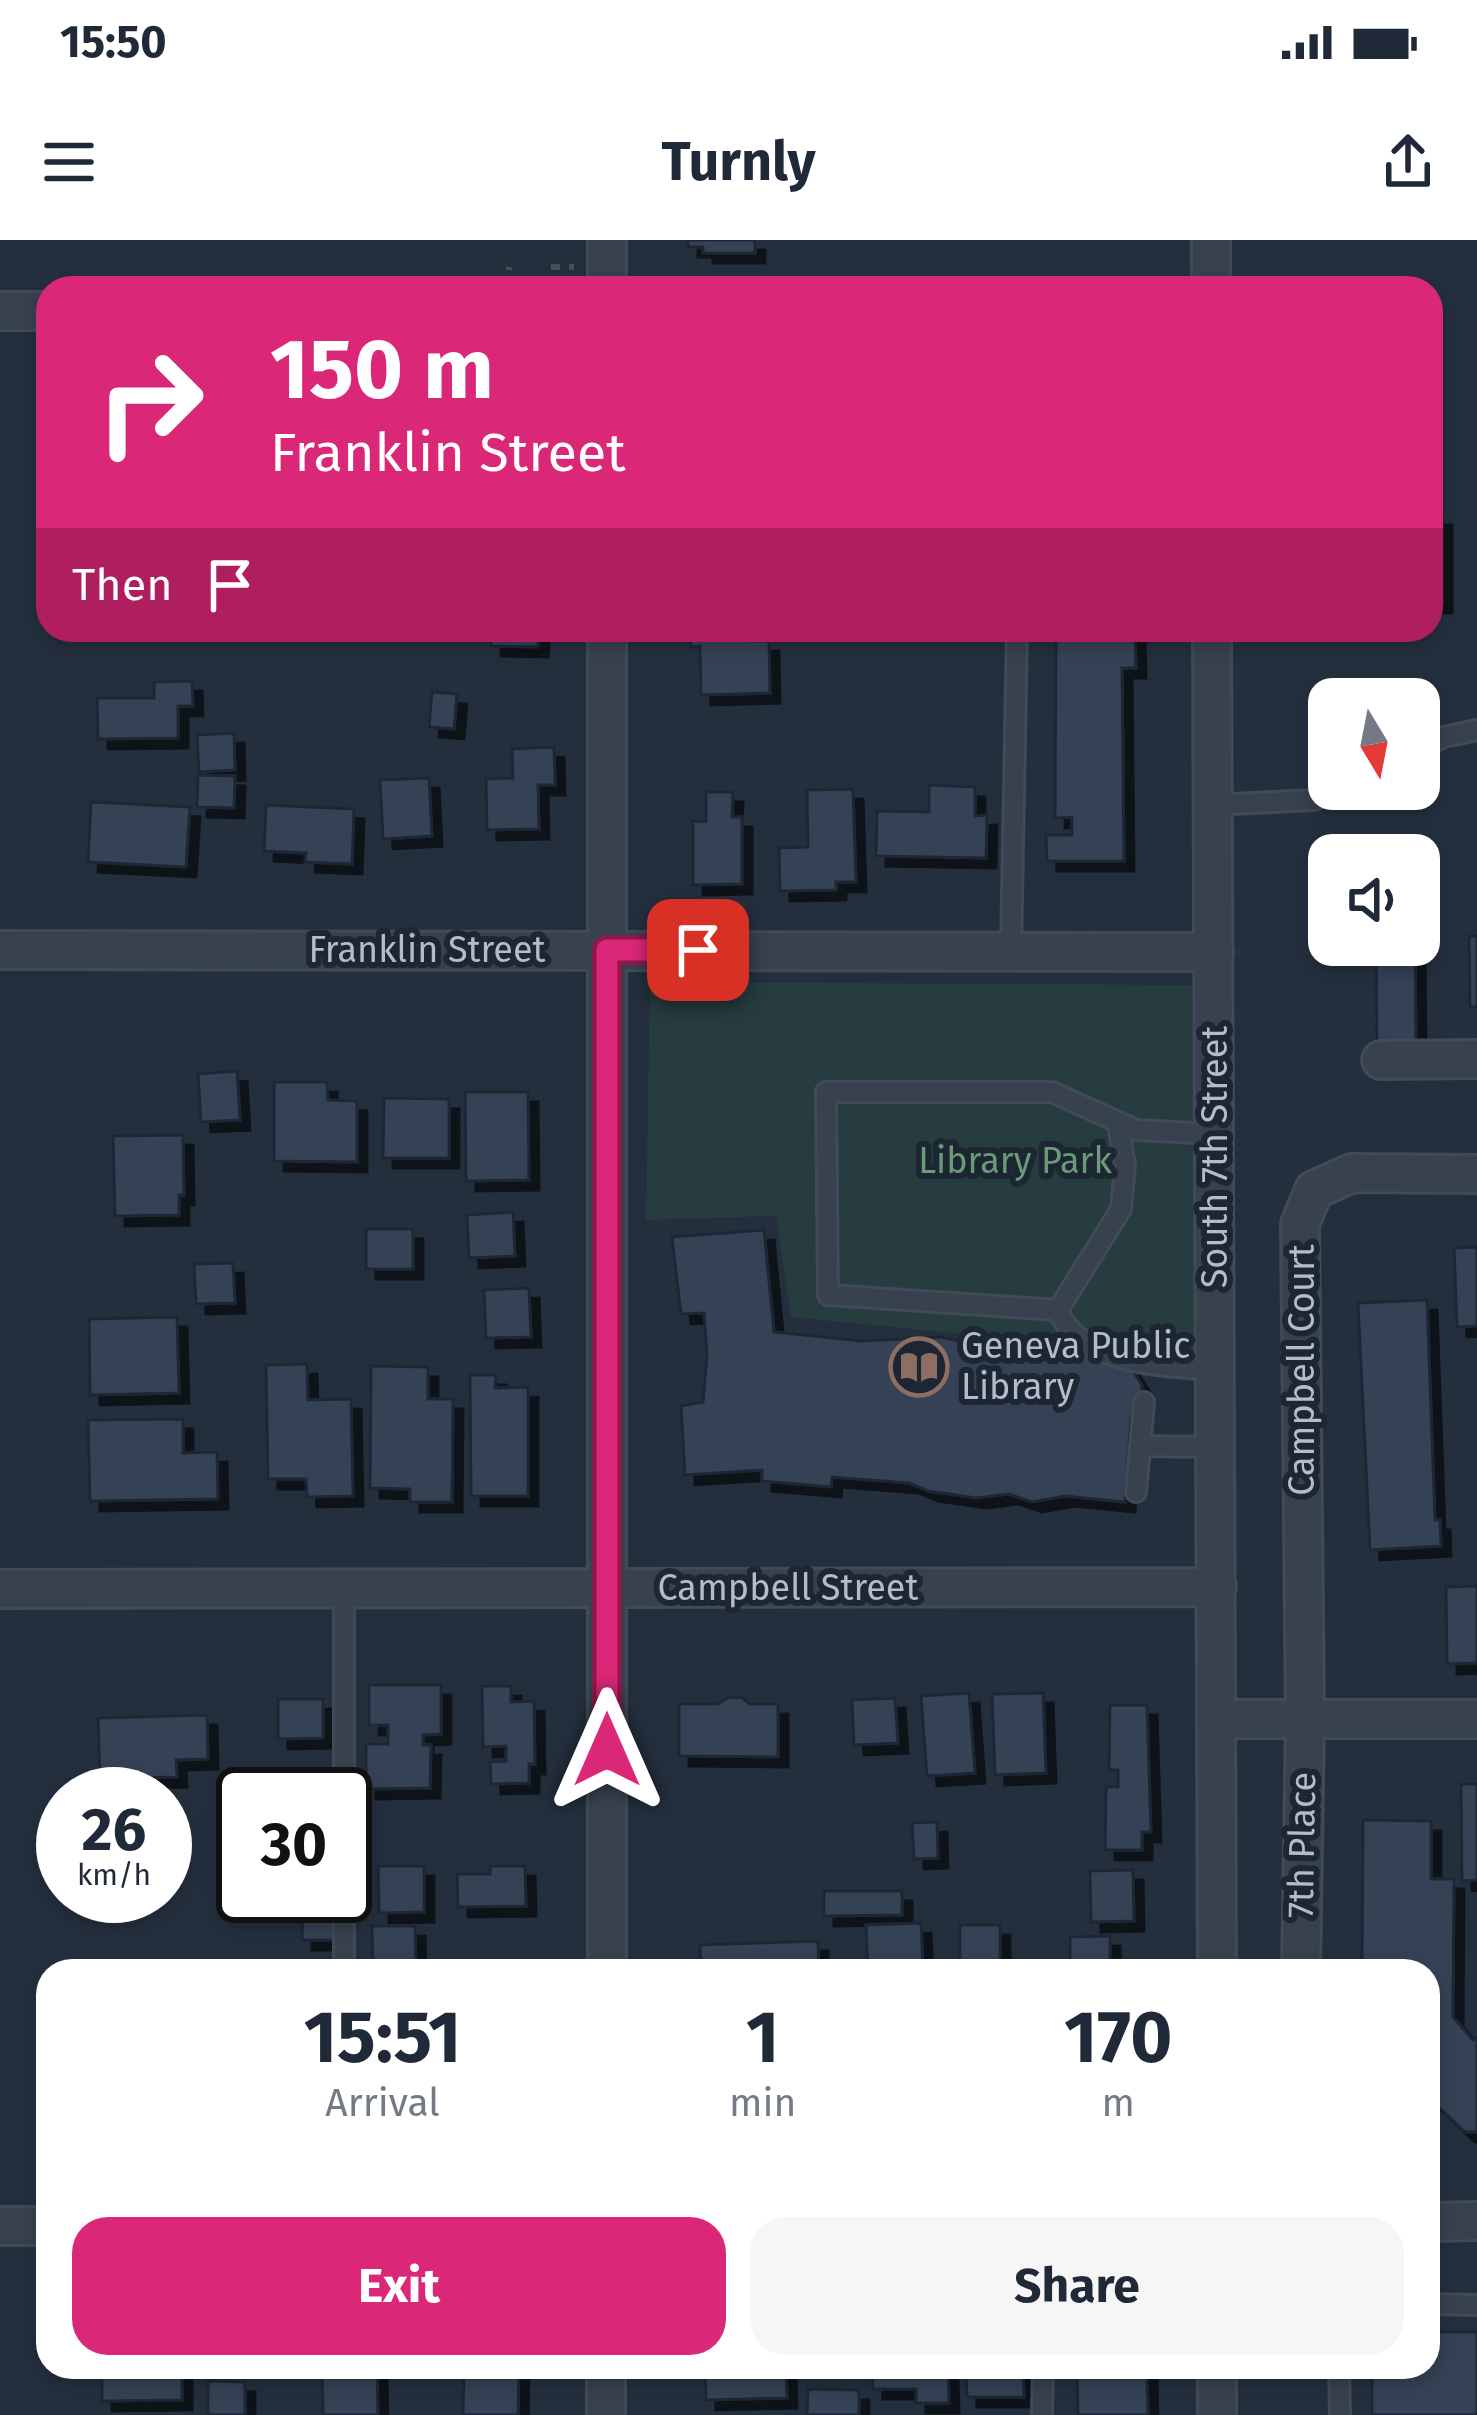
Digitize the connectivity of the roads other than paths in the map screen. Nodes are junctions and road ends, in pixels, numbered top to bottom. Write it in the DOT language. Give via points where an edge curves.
graph roads {
  1 [pos="607,240"];
  2 [pos="1211,240"];
  3 [pos="607,276"];
  4 [pos="1211,276"];
  5 [pos="0,311"];
  6 [pos="36,311"];
  7 [pos="607,642"];
  8 [pos="1017,642"];
  9 [pos="1212,642"];
  10 [pos="1477,730"];
  11 [pos="1440,739"];
  12 [pos="1308,800"];
  13 [pos="1213,806"];
  14 [pos="0,950"];
  15 [pos="607,950"];
  16 [pos="1011,951"];
  17 [pos="1214,952"];
  18 [pos="1477,1059"];
  19 [pos="1381,1060"];
  20 [pos="1118,1125"];
  21 [pos="1215,1134"];
  22 [pos="1477,1174"];
  23 [pos="1058,1310"];
  24 [pos="1216,1370"];
  25 [pos="1144,1402"];
  26 [pos="1140,1446"];
  27 [pos="1216,1447"];
  28 [pos="1136,1492"];
  29 [pos="1216,1586"];
  30 [pos="607,1588"];
  31 [pos="0,1589"];
  32 [pos="344,1589"];
  33 [pos="1305,1718"];
  34 [pos="1218,1719"];
  35 [pos="1477,1719"];
  36 [pos="344,1767"];
  37 [pos="344,1923"];
  38 [pos="344,1959"];
  39 [pos="607,1959"];
  40 [pos="1217,1959"];
  41 [pos="1300,1959"];
  42 [pos="1477,2221"];
  43 [pos="1440,2222"];
  44 [pos="0,2226"];
  45 [pos="36,2226"];
  46 [pos="1440,2304"];
  47 [pos="1477,2306"];
  48 [pos="606,2379"];
  49 [pos="1043,2379"];
  50 [pos="1217,2379"];
  51 [pos="1340,2379"];
  52 [pos="606,2415"];
  53 [pos="1042,2415"];
  54 [pos="1217,2415"];
  55 [pos="1340,2415"];
  1 -- 3 [label="street"];
  2 -- 4 [label="street"];
  5 -- 6 [label="street"];
  7 -- 15 [label="street"];
  8 -- 16 [label="lane"];
  9 -- 13 [label="street, South 7th Street"];
  10 -- 11 [label="lane"];
  12 -- 13 [label="lane"];
  13 -- 17 [label="street, South 7th Street"];
  14 -- 15 [label="street, Franklin Street"];
  15 -- 16 [label="street, Franklin Street"];
  15 -- 30 [label="street"];
  16 -- 17 [label="street, Franklin Street"];
  17 -- 21 [label="street, South 7th Street"];
  18 -- 19 [label="street"];
  20 -- 21 [label="lane"];
  20 -- 23 [label="lane" via="1121,1209"];
  20 -- 23 [label="lane" via="1052,1092 826,1092 828,1295"];
  21 -- 24 [label="street, South 7th Street"];
  22 -- 33 [label="street, Campbell Court" via="1352,1173 1314,1190 1300,1224"];
  23 -- 24 [label="lane" via="1072,1333 1103,1350"];
  24 -- 27 [label="street, South 7th Street"];
  25 -- 26 [label="lane"];
  26 -- 27 [label="lane"];
  26 -- 28 [label="lane"];
  27 -- 29 [label="street, South 7th Street"];
  29 -- 30 [label="street, Campbell Street"];
  29 -- 34 [label="street, South 7th Street"];
  30 -- 32 [label="street, Campbell Street"];
  30 -- 39 [label="street"];
  31 -- 32 [label="street, Campbell Street"];
  32 -- 36 [label="lane"];
  33 -- 34 [label="street"];
  33 -- 35 [label="street"];
  33 -- 41 [label="street, 7th Place"];
  34 -- 40 [label="street, South 7th Street"];
  37 -- 38 [label="lane"];
  42 -- 43 [label="street"];
  44 -- 45 [label="street"];
  46 -- 47 [label="lane"];
  48 -- 52 [label="street"];
  49 -- 53 [label="lane"];
  50 -- 54 [label="street"];
  51 -- 55 [label="lane"];
}
